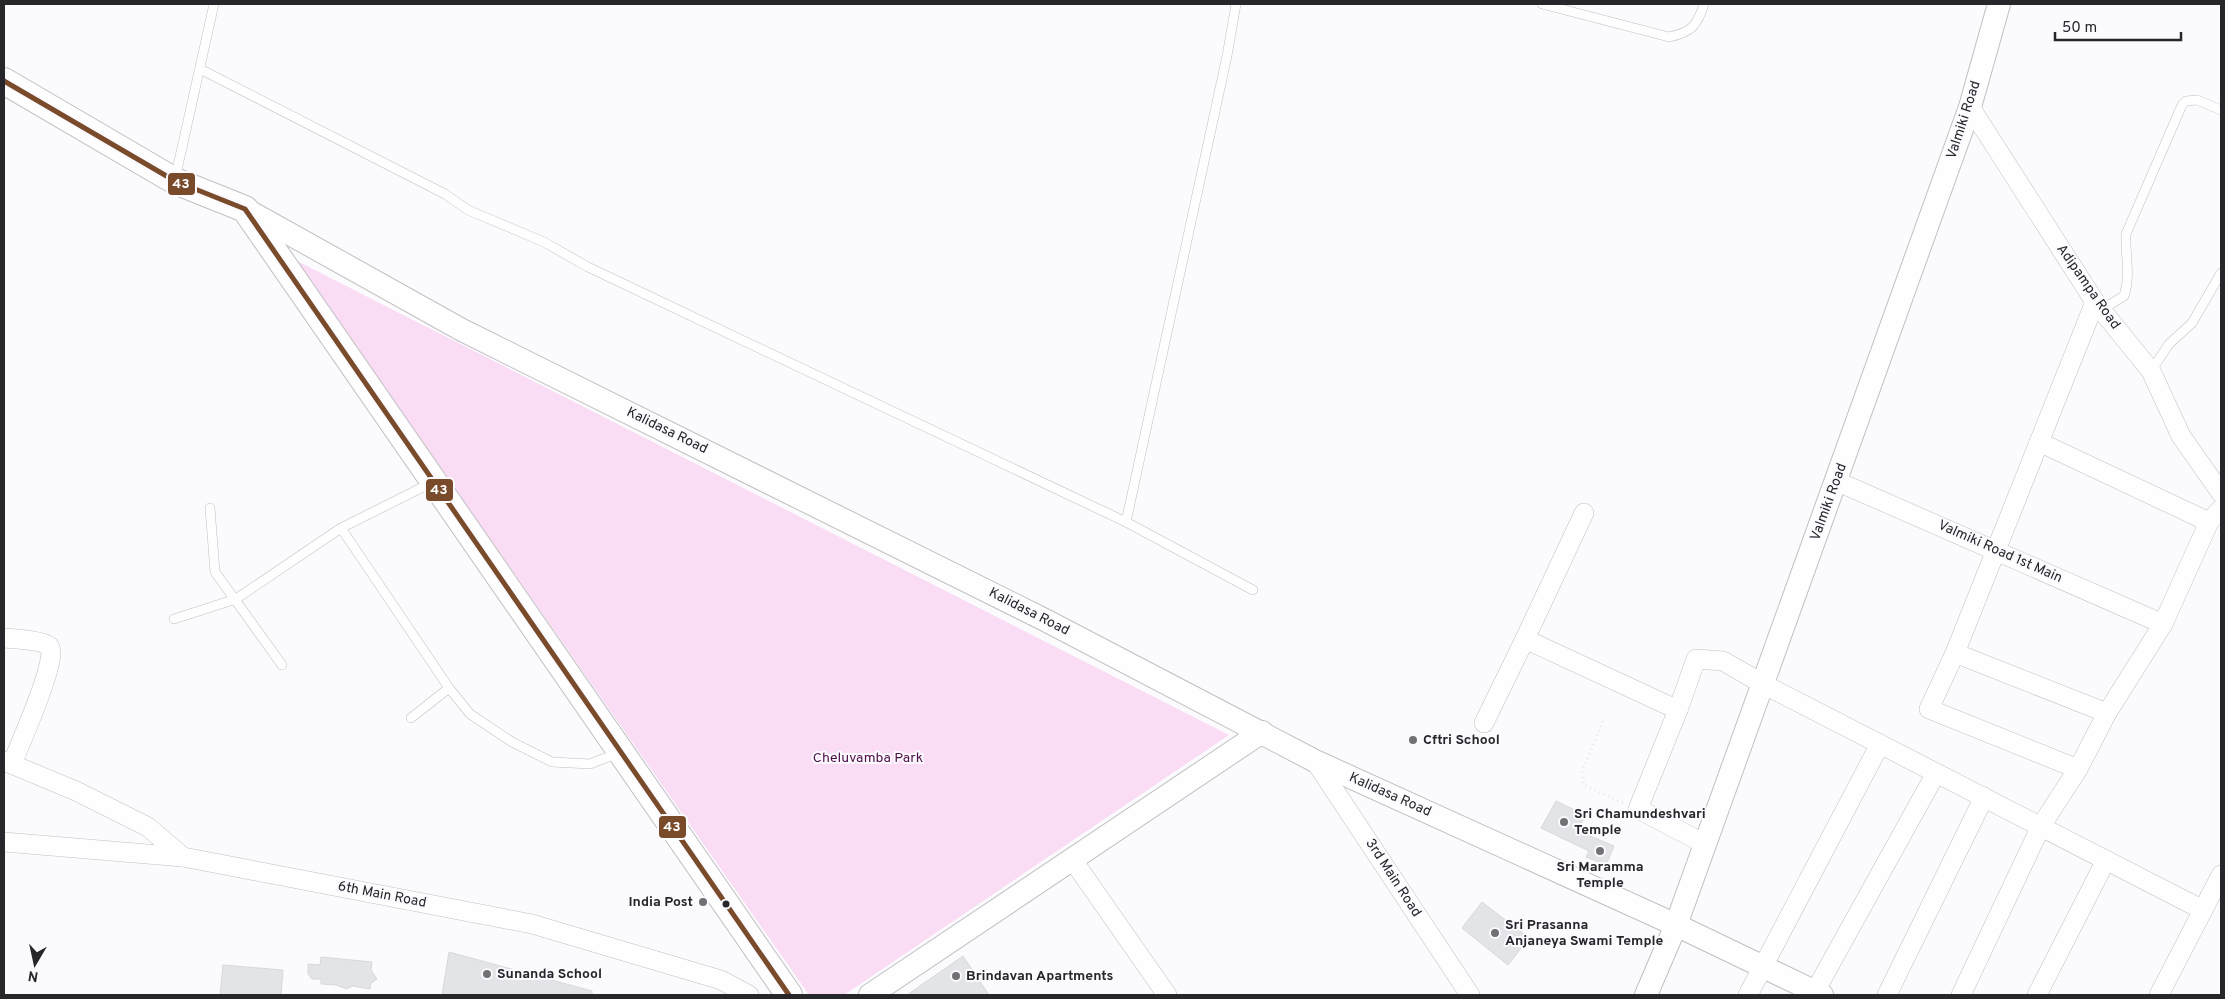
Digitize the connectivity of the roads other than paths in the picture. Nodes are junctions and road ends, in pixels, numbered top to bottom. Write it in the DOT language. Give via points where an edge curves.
graph roads {
  1 [pos="214,4"];
  2 [pos="1236,4"];
  3 [pos="1542,4"];
  4 [pos="1704,4"];
  5 [pos="1999,4"];
  6 [pos="200,69"];
  7 [pos="4,81"];
  8 [pos="1970,107"];
  9 [pos="2221,110"];
  10 [pos="175,181"];
  11 [pos="246,209"];
  12 [pos="2221,273"];
  13 [pos="2098,306"];
  14 [pos="2151,371"];
  15 [pos="2039,442"];
  16 [pos="434,481"];
  17 [pos="1836,481"];
  18 [pos="2221,493"];
  19 [pos="210,508"];
  20 [pos="1584,513"];
  21 [pos="2215,515"];
  22 [pos="1126,522"];
  23 [pos="341,528"];
  24 [pos="1996,551"];
  25 [pos="1253,590"];
  26 [pos="236,599"];
  27 [pos="174,618"];
  28 [pos="2163,624"];
  29 [pos="4,638"];
  30 [pos="1525,640"];
  31 [pos="1955,653"];
  32 [pos="282,665"];
  33 [pos="1763,684"];
  34 [pos="449,688"];
  35 [pos="1678,710"];
  36 [pos="2107,713"];
  37 [pos="411,718"];
  38 [pos="1484,723"];
  39 [pos="1262,732"];
  40 [pos="1880,744"];
  41 [pos="620,752"];
  42 [pos="1315,761"];
  43 [pos="8,763"];
  44 [pos="2078,769"];
  45 [pos="1936,773"];
  46 [pos="1984,797"];
  47 [pos="2041,826"];
  48 [pos="4,842"];
  49 [pos="1705,844"];
  50 [pos="183,857"];
  51 [pos="1072,859"];
  52 [pos="2106,860"];
  53 [pos="2221,875"];
  54 [pos="2204,910"];
  55 [pos="1676,925"];
  56 [pos="1763,967"];
  57 [pos="1817,994"];
  58 [pos="749,995"];
  59 [pos="789,995"];
  60 [pos="870,995"];
  61 [pos="1167,995"];
  62 [pos="1470,995"];
  63 [pos="1646,995"];
  64 [pos="1748,995"];
  65 [pos="1887,995"];
  66 [pos="1961,995"];
  67 [pos="2037,995"];
  68 [pos="2160,995"];
  1 -- 6 [label="lane"];
  2 -- 22 [label="lane"];
  3 -- 4 [label="lane" via="1669,38 1686,33 1699,21"];
  5 -- 8 [label="street, Valmiki Road"];
  6 -- 10 [label="lane"];
  6 -- 22 [label="lane" via="445,194 468,210 544,242 588,267"];
  7 -- 10 [label="main road"];
  8 -- 13 [label="street, Adipampa Road"];
  8 -- 17 [label="street, Valmiki Road"];
  9 -- 13 [label="lane" via="2197,100 2186,101 2182,105 2126,234 2129,281 2124,296"];
  10 -- 11 [label="main road"];
  11 -- 16 [label="main road"];
  11 -- 39 [label="street, Kalidasa Road" via="462,330"];
  12 -- 14 [label="lane" via="2192,324 2169,344"];
  13 -- 14 [label="street, Adipampa Road"];
  13 -- 15 [label="street"];
  14 -- 18 [label="street, Adipampa Road" via="2181,436"];
  15 -- 21 [label="street"];
  15 -- 24 [label="street"];
  16 -- 23 [label="lane"];
  16 -- 41 [label="main road"];
  17 -- 24 [label="street, Valmiki Road 1st Main"];
  17 -- 33 [label="street, Valmiki Road"];
  19 -- 26 [label="lane" via="215,572"];
  20 -- 30 [label="street"];
  21 -- 28 [label="street"];
  22 -- 25 [label="lane"];
  23 -- 26 [label="lane"];
  23 -- 34 [label="lane"];
  24 -- 28 [label="street, Valmiki Road 1st Main"];
  24 -- 31 [label="street"];
  26 -- 27 [label="lane"];
  26 -- 32 [label="lane"];
  28 -- 36 [label="street"];
  29 -- 43 [label="street" via="42,643 52,652 40,693"];
  30 -- 35 [label="street"];
  30 -- 38 [label="street"];
  31 -- 36 [label="street"];
  31 -- 44 [label="street" via="1930,709"];
  33 -- 35 [label="street" via="1723,661 1696,659"];
  33 -- 40 [label="street"];
  33 -- 49 [label="street, Valmiki Road"];
  34 -- 37 [label="lane"];
  34 -- 41 [label="lane" via="470,714 512,742 552,762 590,764"];
  35 -- 49 [label="street" via="1638,809"];
  36 -- 44 [label="street"];
  39 -- 42 [label="street, Kalidasa Road"];
  39 -- 51 [label="street"];
  40 -- 45 [label="street"];
  40 -- 56 [label="street"];
  41 -- 59 [label="main road"];
  42 -- 55 [label="street, Kalidasa Road"];
  42 -- 62 [label="street, 3rd Main Road"];
  43 -- 50 [label="street" via="76,791 148,827"];
  44 -- 47 [label="street"];
  45 -- 46 [label="street"];
  45 -- 57 [label="street"];
  46 -- 47 [label="street"];
  46 -- 65 [label="street"];
  47 -- 52 [label="street"];
  47 -- 66 [label="street"];
  48 -- 50 [label="street, 6th Main Road"];
  49 -- 55 [label="street, Valmiki Road"];
  50 -- 58 [label="street, 6th Main Road" via="532,924 721,980"];
  51 -- 60 [label="street"];
  51 -- 61 [label="street"];
  52 -- 54 [label="street"];
  52 -- 67 [label="street"];
  53 -- 54 [label="street"];
  54 -- 68 [label="street"];
  55 -- 56 [label="street, Kalidasa Road"];
  55 -- 63 [label="street, Valmiki Road"];
  56 -- 57 [label="street, Kalidasa Road"];
  56 -- 64 [label="street"];
}
